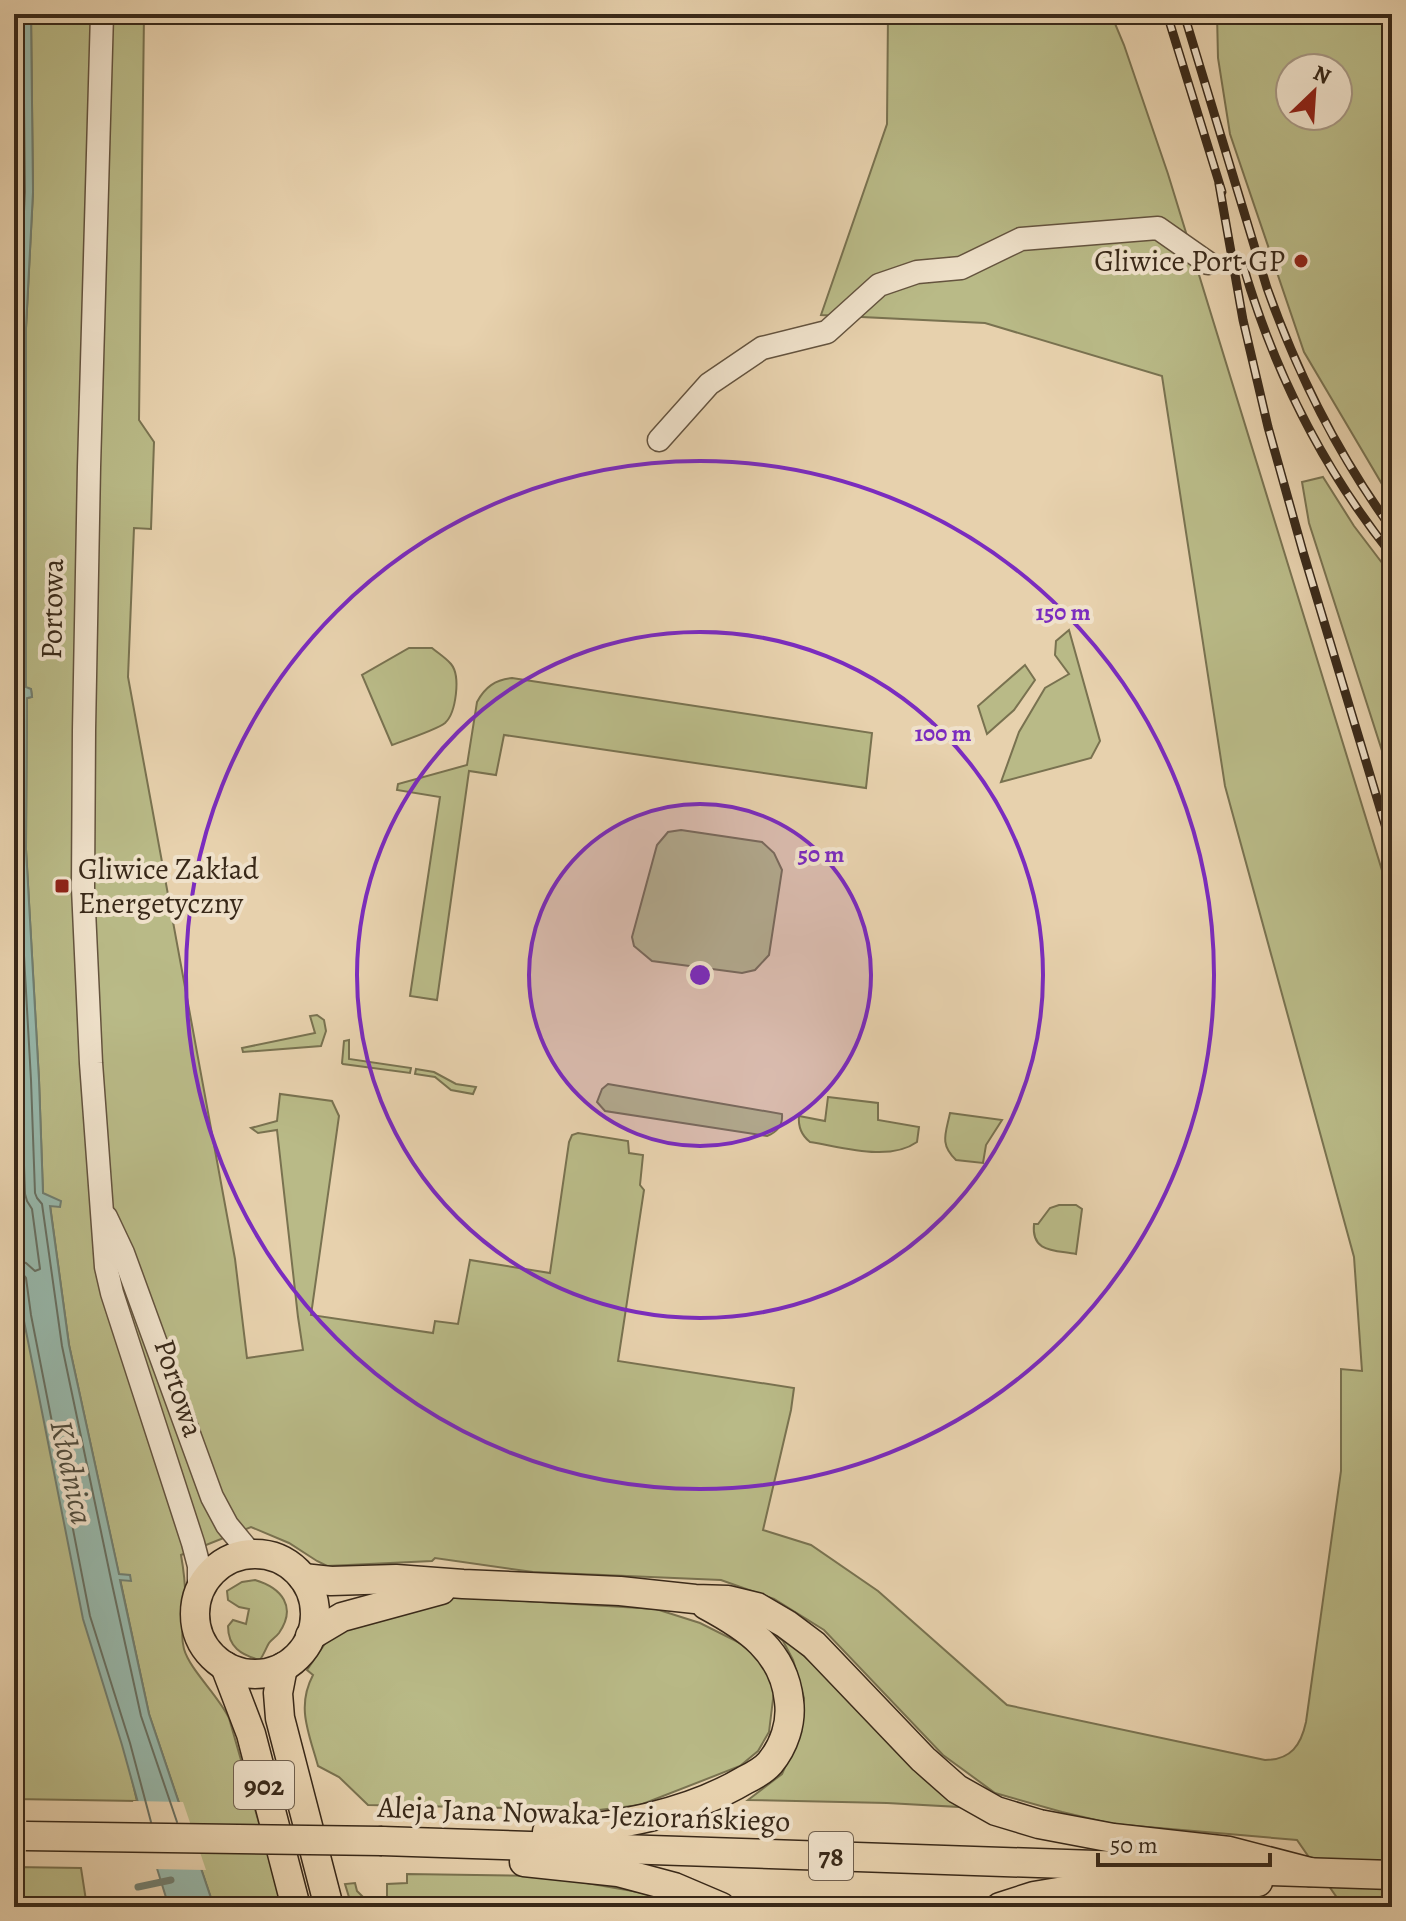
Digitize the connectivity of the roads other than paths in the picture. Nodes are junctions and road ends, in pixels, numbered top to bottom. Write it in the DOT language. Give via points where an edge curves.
graph roads {
  1 [pos="102,14"];
  2 [pos="1208,263"];
  3 [pos="659,440"];
  4 [pos="101,1205"];
  5 [pos="251,1554"];
  6 [pos="303,1578"];
  7 [pos="463,1584"];
  8 [pos="199,1592"];
  9 [pos="695,1599"];
  10 [pos="310,1636"];
  11 [pos="225,1666"];
  12 [pos="283,1667"];
  13 [pos="20,1836"];
  14 [pos="413,1842"];
  15 [pos="1310,1872"];
  16 [pos="1392,1875"];
  17 [pos="296,1907"];
  18 [pos="329,1907"];
  19 [pos="721,1907"];
  20 [pos="1000,1907"];
  1 -- 4 [label="street, Portowa" via="83,813"];
  2 -- 3 [label="street" via="1158,228 1021,239 961,268 917,272 879,285 827,332 762,348 709,384"];
  4 -- 5 [label="street, Portowa" via="212,1497"];
  4 -- 8 [label="street, Portowa" via="112,1293 193,1543"];
  5 -- 6 [label="main road" via="289,1564"];
  5 -- 8 [label="main road" via="229,1559 211,1572"];
  6 -- 7 [label="main road"];
  6 -- 10 [label="main road" via="315,1616"];
  7 -- 9 [label="main road"];
  7 -- 10 [label="main road" via="342,1617"];
  8 -- 11 [label="main road, 902" via="195,1620 200,1638"];
  9 -- 14 [label="main road" via="756,1636 781,1668 791,1712 787,1733 769,1765 721,1795 621,1823"];
  9 -- 15 [label="main road" via="757,1607 786,1624 814,1645 923,1759 957,1789 996,1811 1113,1838 1229,1851"];
  10 -- 12 [label="main road" via="304,1649"];
  11 -- 12 [label="main road" via="244,1673"];
  11 -- 17 [label="main road, 902" via="251,1734"];
  12 -- 18 [label="main road, 902" via="280,1718"];
  13 -- 14 [label="main road, Aleja Jana Nowaka-Jeziorańskiego / 78, bridge"];
  14 -- 15 [label="main road, Aleja Jana Nowaka-Jeziorańskiego / 78"];
  14 -- 19 [label="main road" via="618,1872"];
  15 -- 16 [label="main road, Aleja Jana Nowaka-Jeziorańskiego / 78"];
  15 -- 20 [label="main road" via="1219,1889 1064,1891"];
}
